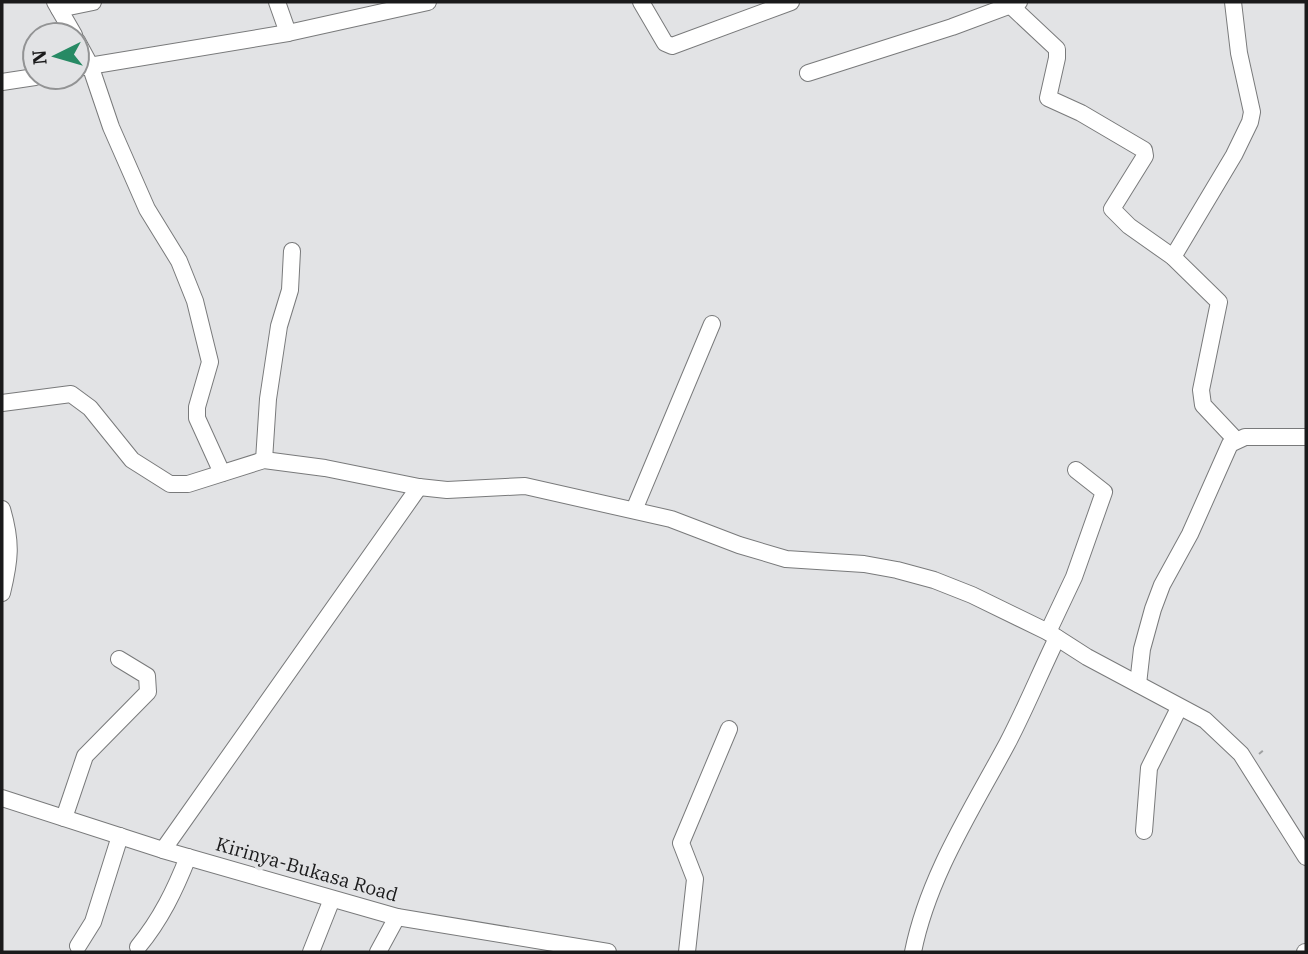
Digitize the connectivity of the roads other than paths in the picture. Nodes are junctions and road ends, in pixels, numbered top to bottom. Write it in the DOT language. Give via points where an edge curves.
graph roads {
  1 [pos="93,2"];
  2 [pos="277,2"];
  3 [pos="428,2"];
  4 [pos="641,2"];
  5 [pos="791,2"];
  6 [pos="1233,2"];
  7 [pos="1015,3"];
  8 [pos="57,6"];
  9 [pos="288,33"];
  10 [pos="91,65"];
  11 [pos="807,73"];
  12 [pos="21,79"];
  13 [pos="2,82"];
  14 [pos="91,82"];
  15 [pos="292,251"];
  16 [pos="1173,257"];
  17 [pos="712,324"];
  18 [pos="2,403"];
  19 [pos="1306,437"];
  20 [pos="1236,440"];
  21 [pos="264,460"];
  22 [pos="1076,470"];
  23 [pos="222,473"];
  24 [pos="419,487"];
  25 [pos="2,509"];
  26 [pos="634,510"];
  27 [pos="2,593"];
  28 [pos="1053,635"];
  29 [pos="119,659"];
  30 [pos="1138,684"];
  31 [pos="1179,708"];
  32 [pos="729,729"];
  33 [pos="2,798"];
  34 [pos="64,818"];
  35 [pos="1144,831"];
  36 [pos="120,836"];
  37 [pos="163,850"];
  38 [pos="1306,856"];
  39 [pos="188,857"];
  40 [pos="332,899"];
  41 [pos="397,917"];
  42 [pos="78,946"];
  43 [pos="138,947"];
  44 [pos="311,952"];
  45 [pos="378,952"];
  46 [pos="608,952"];
  47 [pos="687,952"];
  48 [pos="913,952"];
  1 -- 8 [label="street"];
  2 -- 9 [label="street"];
  3 -- 9 [label="street"];
  4 -- 5 [label="street" via="670,46"];
  6 -- 16 [label="street" via="1238,53 1250,96 1250,122"];
  7 -- 11 [label="street"];
  7 -- 16 [label="street" via="1057,49 1048,98 1144,150 1144,159 1112,209"];
  9 -- 10 [label="street"];
  12 -- 13 [label="street"];
  14 -- 23 [label="street" via="147,209 195,301 210,362 197,418"];
  15 -- 21 [label="street" via="290,290 279,326 268,399"];
  16 -- 20 [label="street" via="1220,304 1201,399"];
  17 -- 26 [label="street"];
  18 -- 23 [label="street" via="71,394 90,408 132,460 164,481 183,485"];
  19 -- 20 [label="street"];
  20 -- 30 [label="street" via="1230,444 1162,585 1142,649"];
  21 -- 23 [label="street"];
  21 -- 24 [label="street"];
  22 -- 28 [label="street" via="1103,494"];
  24 -- 26 [label="street" via="525,486"];
  24 -- 37 [label="street"];
  25 -- 27 [label="street" via="10,548"];
  26 -- 28 [label="street" via="786,559 864,564 934,580"];
  28 -- 30 [label="street"];
  28 -- 48 [label="street" via="1017,725 951,847 924,910"];
  29 -- 34 [label="street" via="147,676 148,692 85,756"];
  30 -- 31 [label="street"];
  31 -- 35 [label="street" via="1149,768"];
  31 -- 38 [label="street" via="1205,720 1241,754"];
  32 -- 47 [label="street" via="681,842 695,879"];
  33 -- 34 [label="street, Kirinya-Bukasa Road"];
  34 -- 36 [label="street, Kirinya-Bukasa Road"];
  36 -- 37 [label="street, Kirinya-Bukasa Road"];
  36 -- 42 [label="street" via="93,922"];
  37 -- 39 [label="street, Kirinya-Bukasa Road"];
  39 -- 40 [label="street, Kirinya-Bukasa Road"];
  39 -- 43 [label="street" via="177,887"];
  40 -- 41 [label="street, Kirinya-Bukasa Road"];
  40 -- 44 [label="street"];
  41 -- 45 [label="street"];
  41 -- 46 [label="street, Kirinya-Bukasa Road"];
}
